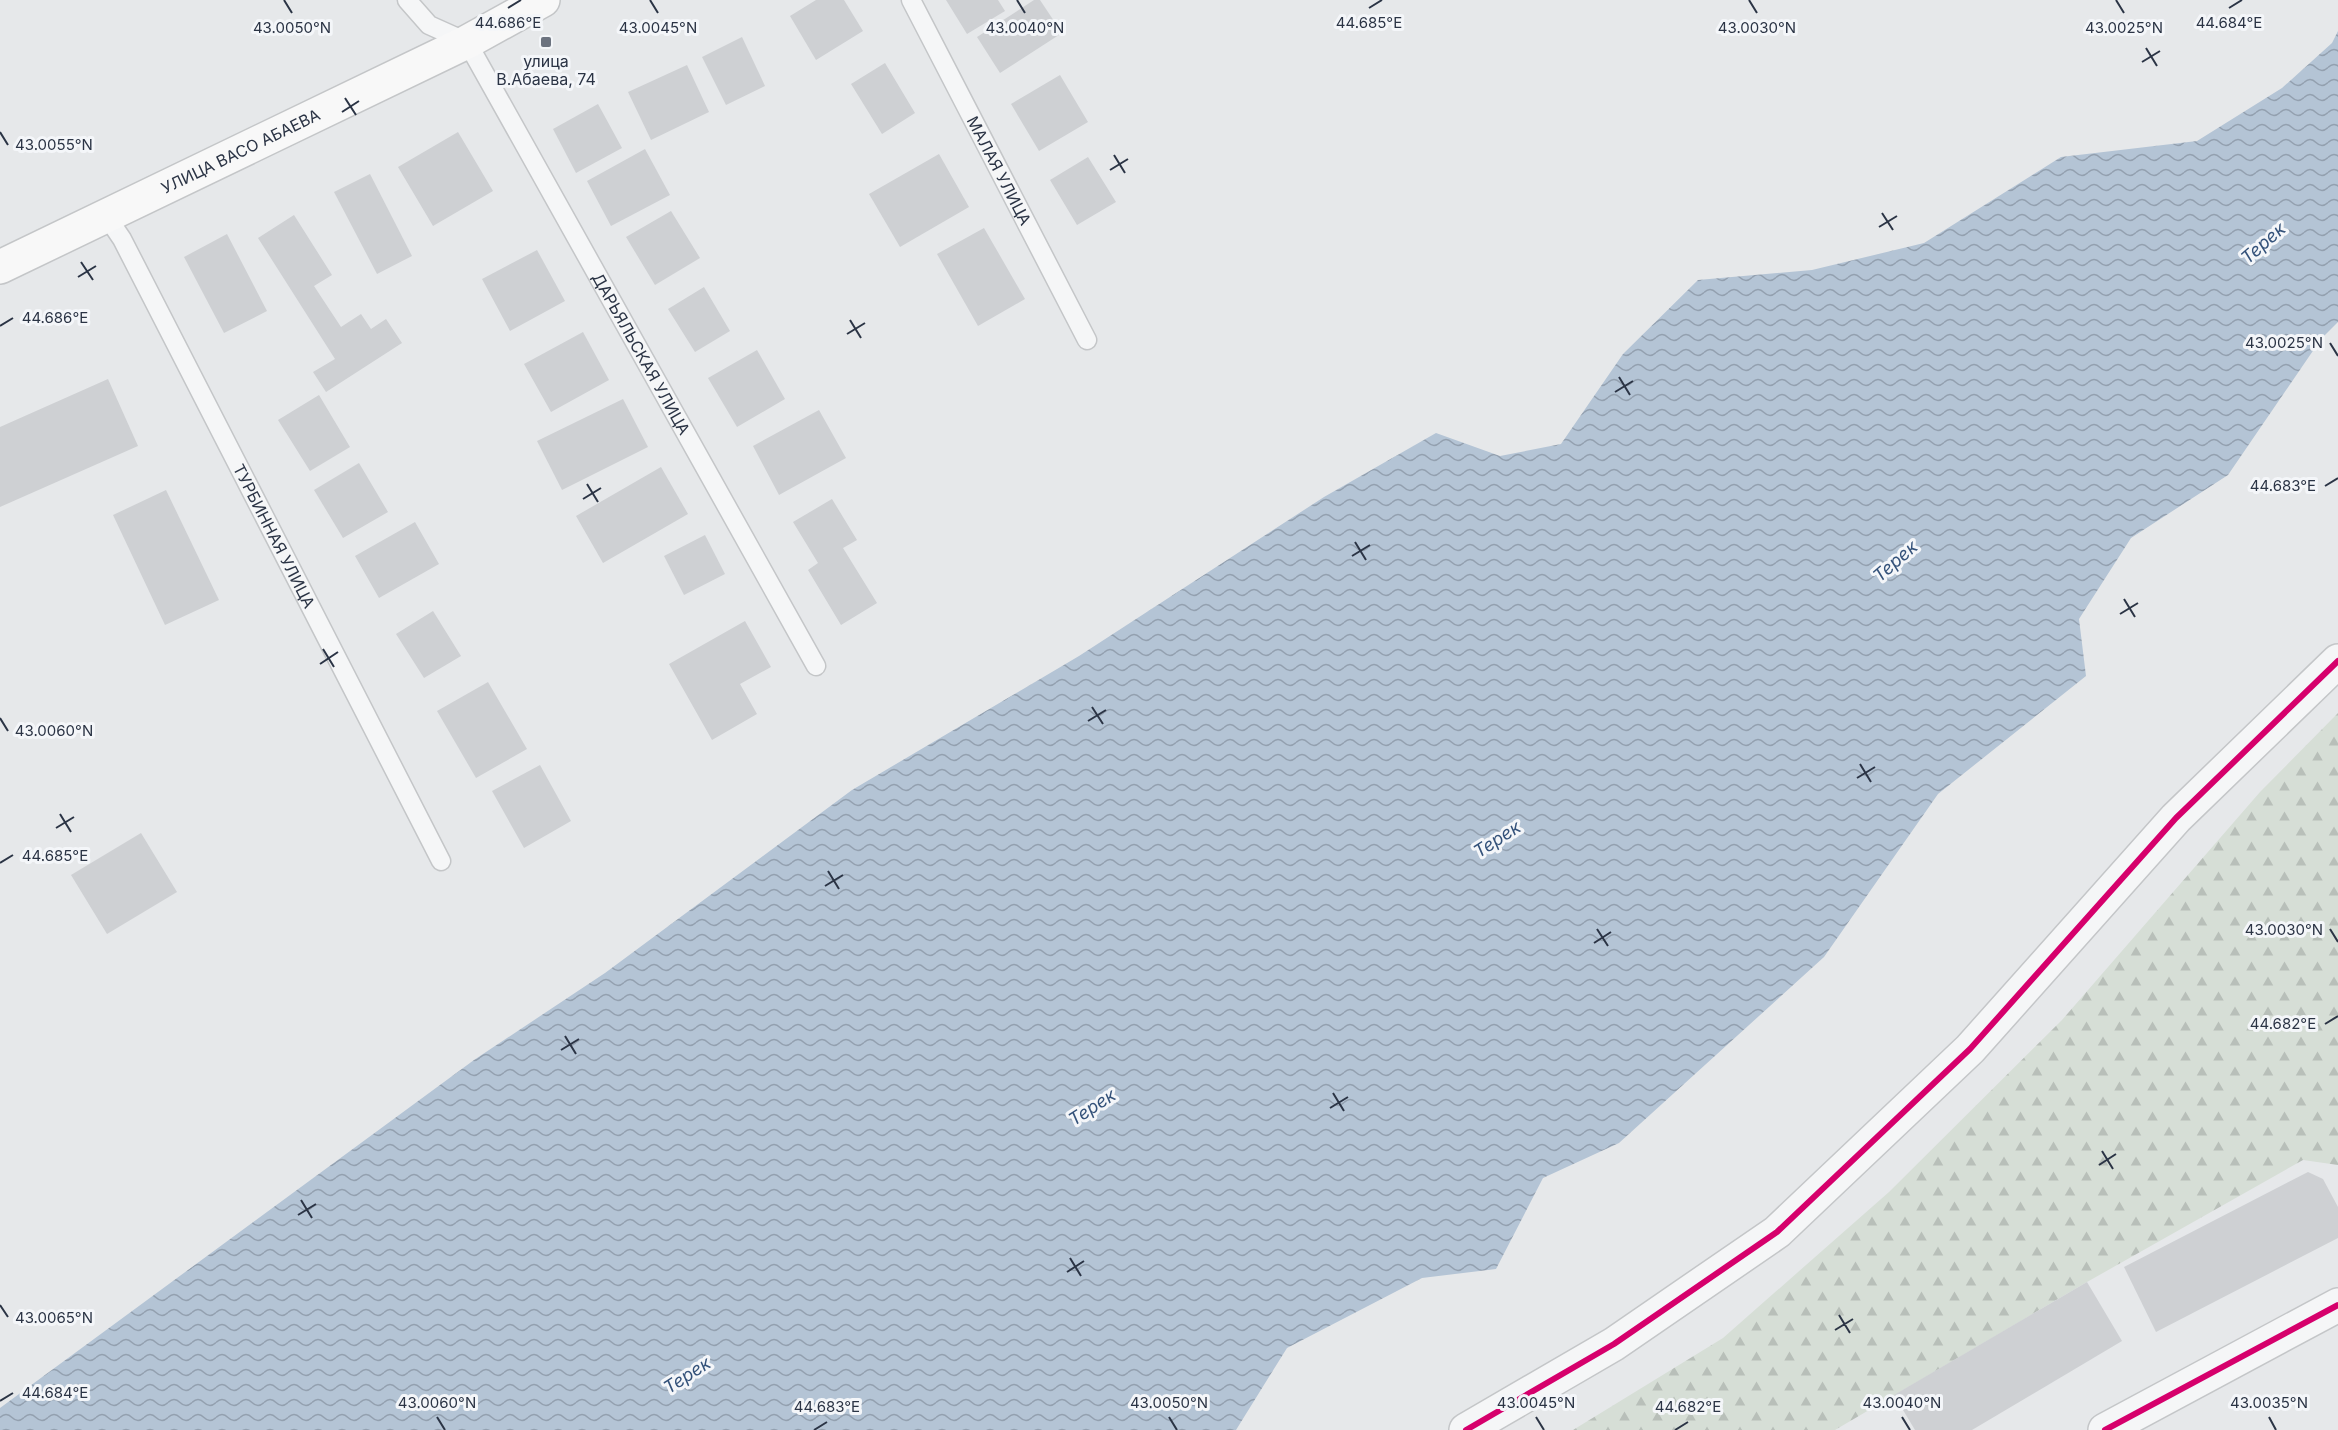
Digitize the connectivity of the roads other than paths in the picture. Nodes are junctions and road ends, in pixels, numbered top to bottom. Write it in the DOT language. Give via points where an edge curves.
graph roads {
  1 [pos="408,0"];
  2 [pos="543,0"];
  3 [pos="911,0"];
  4 [pos="467,42"];
  5 [pos="105,214"];
  6 [pos="0,267"];
  7 [pos="1088,340"];
  8 [pos="2338,661"];
  9 [pos="816,666"];
  10 [pos="441,861"];
  11 [pos="2338,1305"];
  12 [pos="1466,1430"];
  13 [pos="2105,1430"];
  1 -- 4 [label="lane" via="429,25"];
  2 -- 4 [label="main road, УЛИЦА ВАСО АБАЕВА"];
  3 -- 7 [label="lane, МАЛАЯ УЛИЦА"];
  4 -- 5 [label="main road, УЛИЦА ВАСО АБАЕВА"];
  4 -- 9 [label="lane, ДАРЬЯЛЬСКАЯ УЛИЦА"];
  5 -- 6 [label="main road, УЛИЦА ВАСО АБАЕВА"];
  5 -- 10 [label="lane, ТУРБИННАЯ УЛИЦА" via="122,239"];
  8 -- 12 [label="street" via="2175,818 1970,1049 1777,1232 1614,1344"];
  11 -- 13 [label="street"];
}
